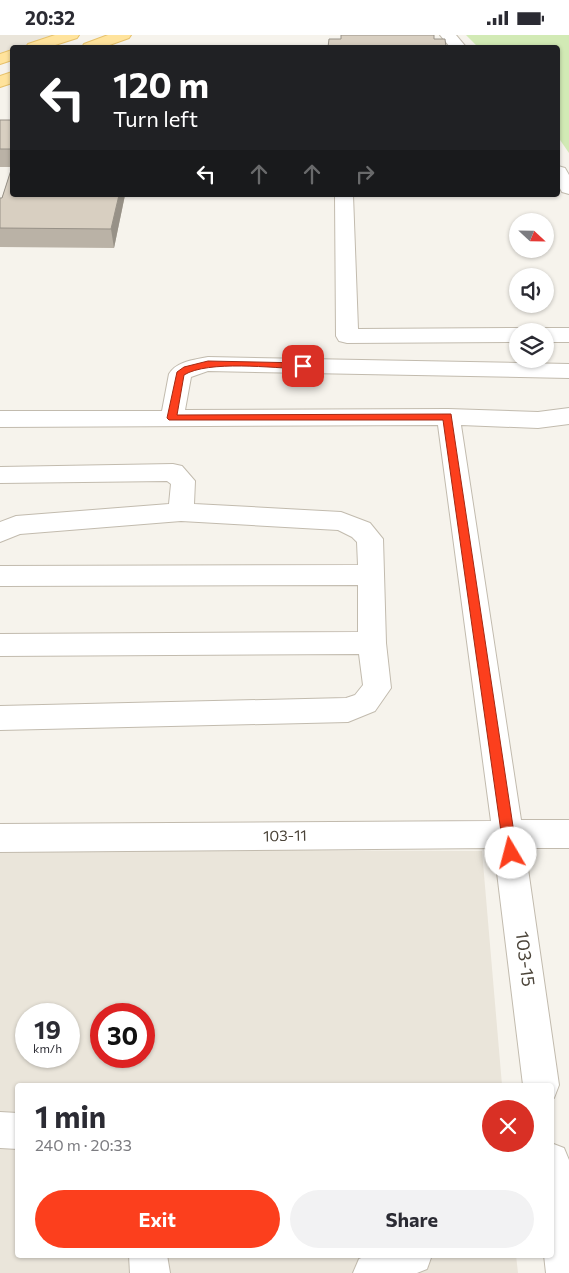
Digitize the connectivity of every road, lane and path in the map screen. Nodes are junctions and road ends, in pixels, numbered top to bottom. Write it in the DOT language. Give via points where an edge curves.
graph roads {
  1 [pos="71,35"];
  2 [pos="123,35"];
  3 [pos="448,35"];
  4 [pos="40,45"];
  5 [pos="96,45"];
  6 [pos="456,45"];
  7 [pos="344,197"];
  8 [pos="509,335"];
  9 [pos="554,335"];
  10 [pos="569,335"];
  11 [pos="569,371"];
  12 [pos="569,416"];
  13 [pos="448,417"];
  14 [pos="172,418"];
  15 [pos="0,419"];
  16 [pos="0,475"];
  17 [pos="181,512"];
  18 [pos="0,533"];
  19 [pos="372,575"];
  20 [pos="0,576"];
  21 [pos="372,643"];
  22 [pos="0,645"];
  23 [pos="0,718"];
  24 [pos="508,834"];
  25 [pos="569,834"];
  26 [pos="0,838"];
  27 [pos="541,1083"];
  28 [pos="0,1130"];
  29 [pos="15,1131"];
  30 [pos="554,1194"];
  31 [pos="148,1258"];
  32 [pos="406,1258"];
  33 [pos="150,1273"];
  34 [pos="373,1273"];
  35 [pos="566,1273"];
  1 -- 4 [label="main road"];
  2 -- 5 [label="main road"];
  3 -- 6 [label="street"];
  7 -- 8 [label="street" via="347,336"];
  9 -- 10 [label="street"];
  11 -- 14 [label="street" via="208,364 180,374"];
  12 -- 13 [label="street" via="538,420"];
  13 -- 14 [label="street"];
  13 -- 24 [label="street, 103-15"];
  14 -- 15 [label="street"];
  16 -- 17 [label="street" via="173,472 183,481"];
  17 -- 18 [label="street" via="16,525"];
  17 -- 19 [label="street" via="341,521 370,539"];
  19 -- 20 [label="street"];
  19 -- 21 [label="street"];
  21 -- 22 [label="street"];
  21 -- 23 [label="street" via="376,688 365,703 348,710"];
  24 -- 25 [label="street, 103-11"];
  24 -- 26 [label="street, 103-11"];
  24 -- 27 [label="street, 103-15"];
  28 -- 29 [label="street"];
  30 -- 35 [label="street"];
  31 -- 33 [label="street"];
  32 -- 34 [label="street"];
}
